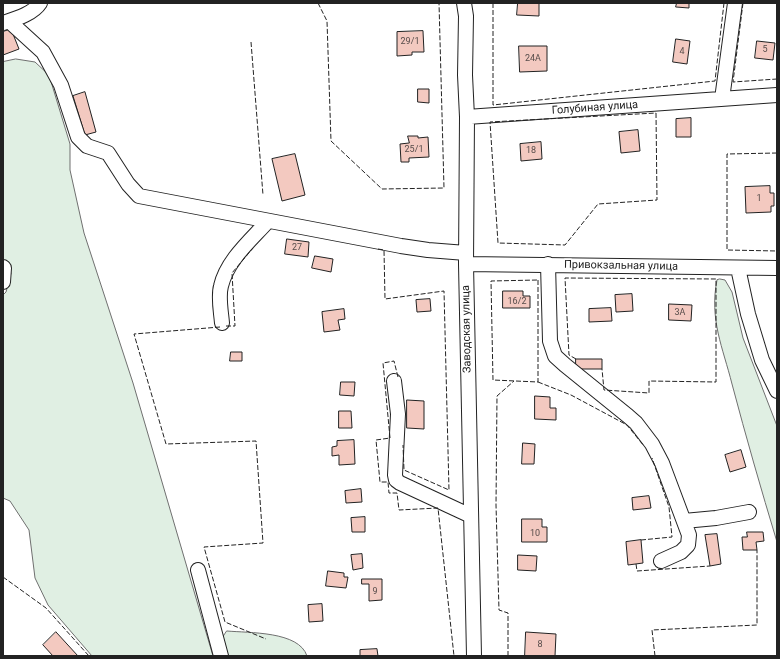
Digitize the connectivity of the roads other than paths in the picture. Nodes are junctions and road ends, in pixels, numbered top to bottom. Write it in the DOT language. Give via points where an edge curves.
graph roads {
  1 [pos="40,3"];
  2 [pos="464,3"];
  3 [pos="735,3"];
  4 [pos="6,22"];
  5 [pos="777,95"];
  6 [pos="722,99"];
  7 [pos="467,117"];
  8 [pos="268,221"];
  9 [pos="466,259"];
  10 [pos="548,264"];
  11 [pos="3,266"];
  12 [pos="738,268"];
  13 [pos="777,268"];
  14 [pos="3,282"];
  15 [pos="222,323"];
  16 [pos="762,360"];
  17 [pos="777,366"];
  18 [pos="394,381"];
  19 [pos="777,391"];
  20 [pos="749,512"];
  21 [pos="471,516"];
  22 [pos="684,521"];
  23 [pos="661,560"];
  24 [pos="198,570"];
  25 [pos="221,656"];
  26 [pos="474,656"];
  1 -- 4 [label="street" via="37,8"];
  2 -- 7 [label="street, Заводская улица"];
  3 -- 6 [label="street"];
  4 -- 8 [label="street, Привокзальная улица" via="43,52 61,85 78,137 87,146 108,153 139,196"];
  5 -- 6 [label="street, Голубиная улица"];
  6 -- 7 [label="street, Голубиная улица"];
  7 -- 9 [label="street, Заводская улица"];
  8 -- 9 [label="street, Привокзальная улица"];
  8 -- 15 [label="street" via="230,263 224,276 220,294"];
  9 -- 10 [label="street, Привокзальная улица"];
  9 -- 21 [label="street, Заводская улица"];
  10 -- 12 [label="street, Привокзальная улица"];
  10 -- 22 [label="street" via="550,341 556,356 636,423 662,463"];
  11 -- 14 [label="street"];
  12 -- 13 [label="street, Привокзальная улица"];
  12 -- 16 [label="street"];
  16 -- 17 [label="street"];
  16 -- 19 [label="street"];
  18 -- 21 [label="street" via="398,414 394,475 396,480"];
  20 -- 22 [label="street"];
  21 -- 26 [label="street, Заводская улица"];
  22 -- 23 [label="street" via="689,535 688,545 680,552"];
  24 -- 25 [label="street"];
}
